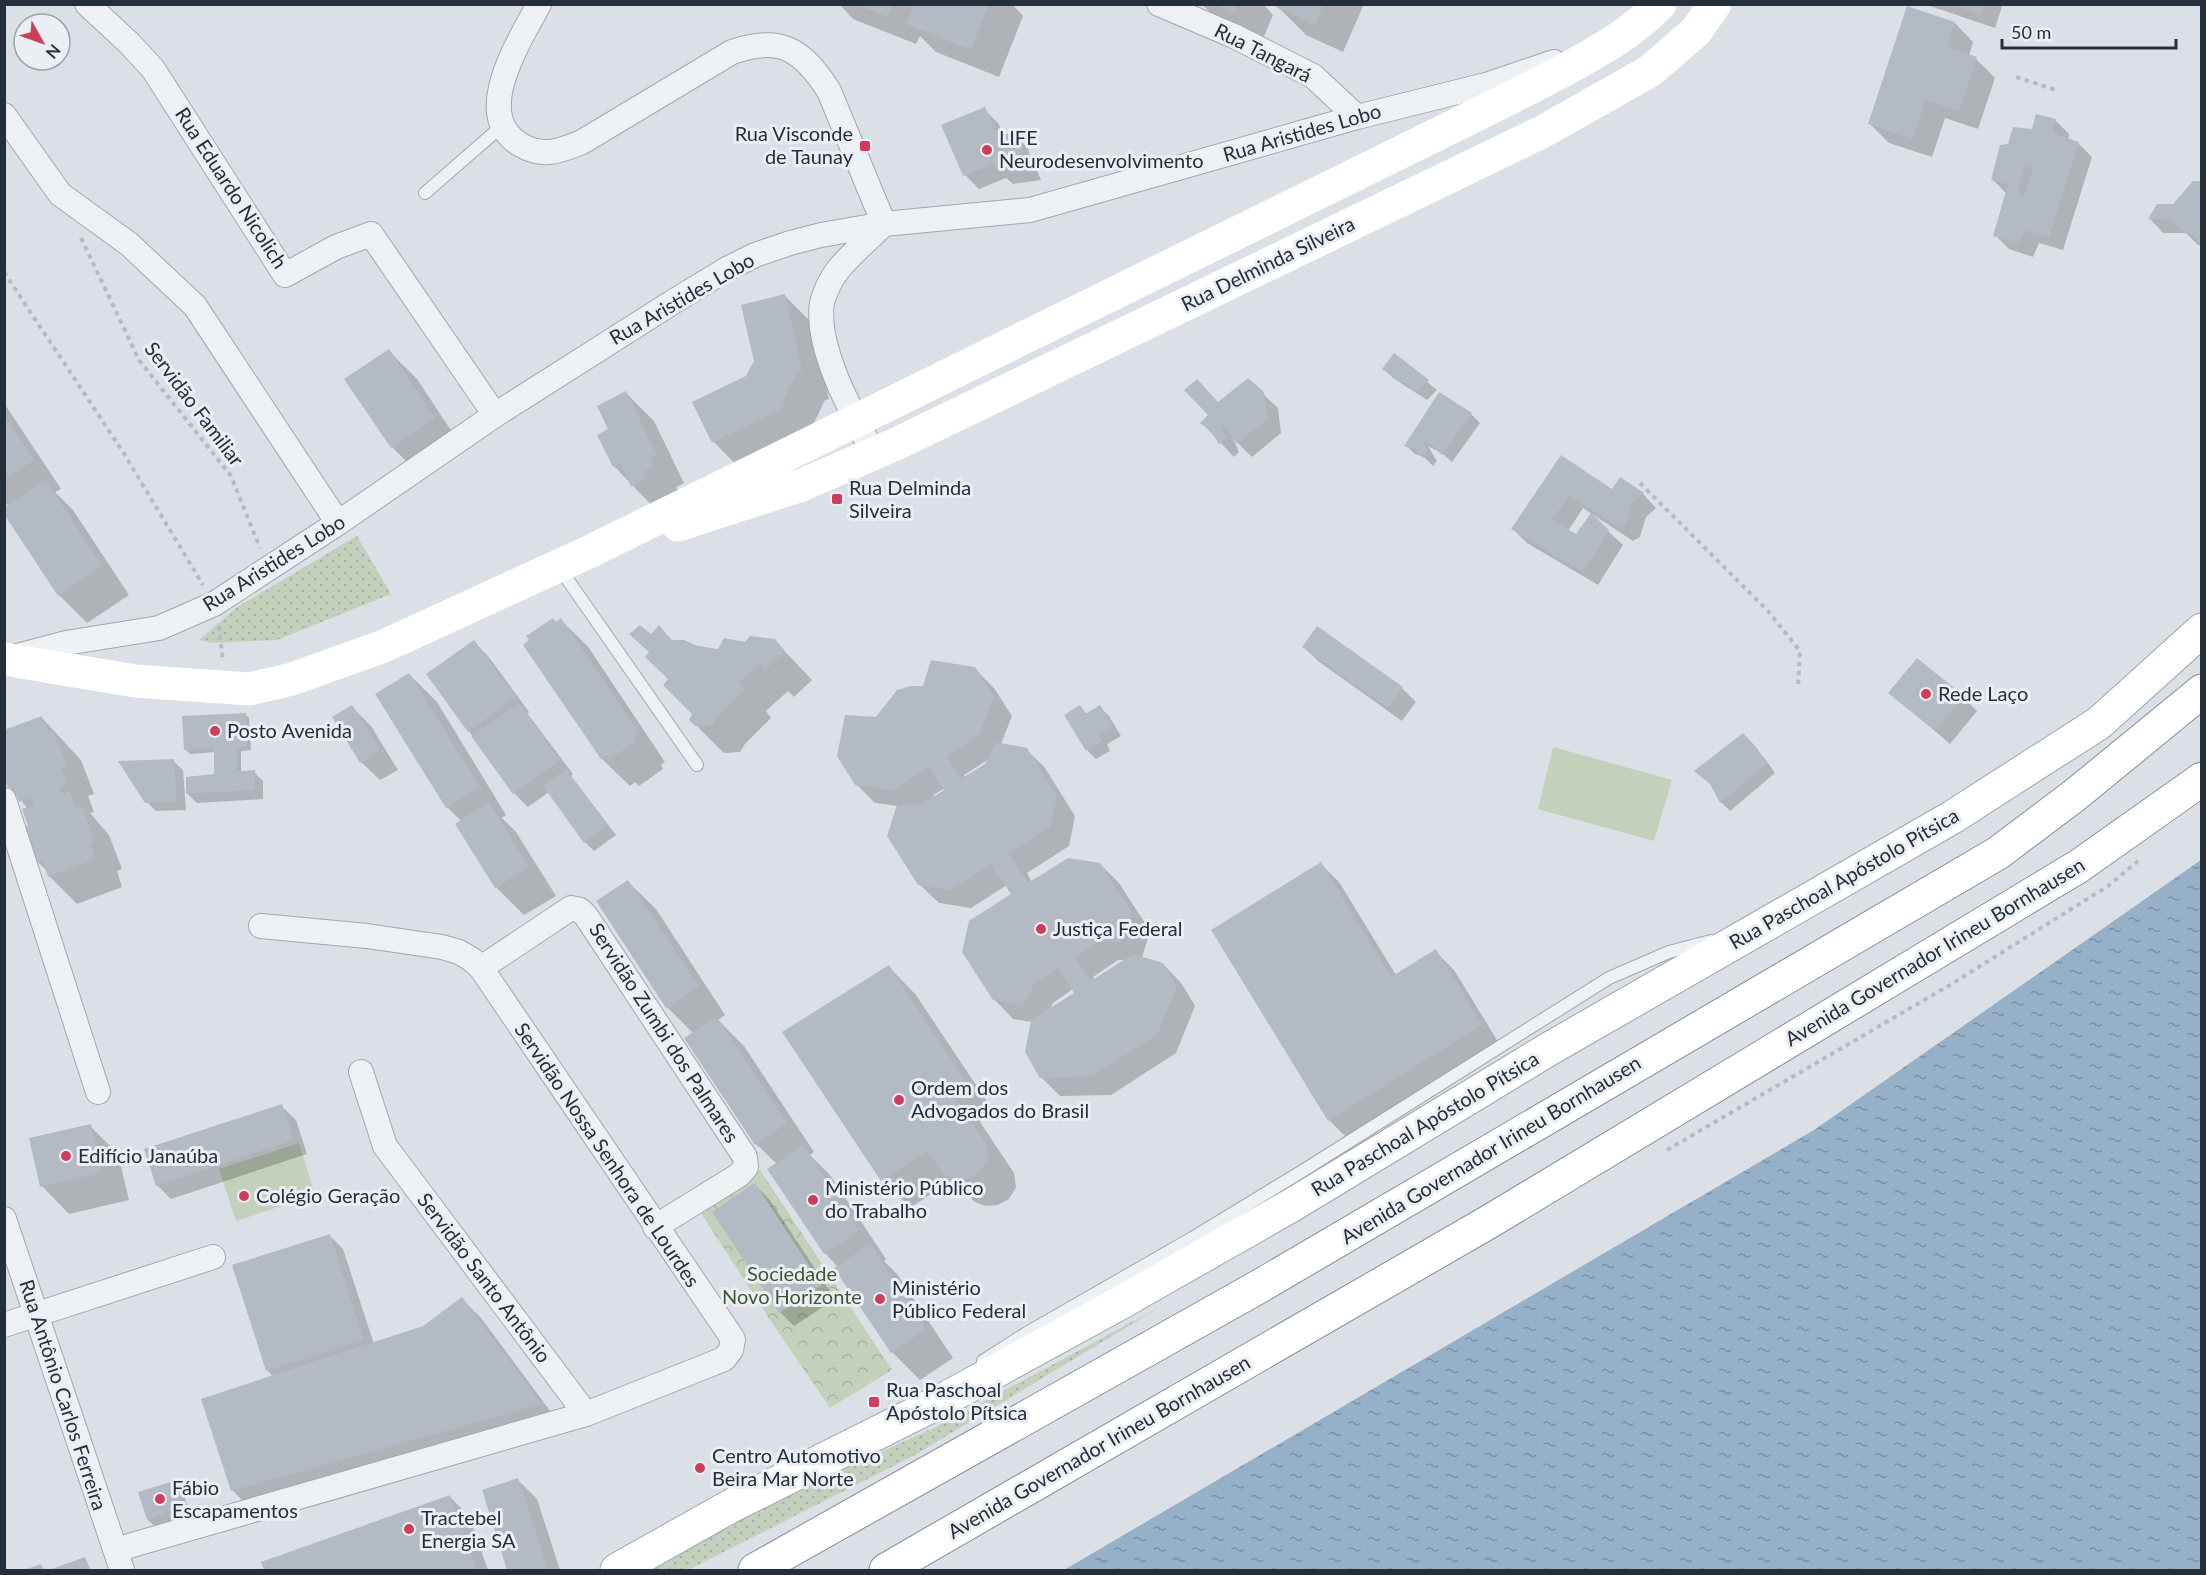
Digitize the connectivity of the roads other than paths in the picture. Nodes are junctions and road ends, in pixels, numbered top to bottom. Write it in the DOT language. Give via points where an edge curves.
graph roads {
  1 [pos="87,4"];
  2 [pos="538,4"];
  3 [pos="1159,4"];
  4 [pos="1660,4"];
  5 [pos="1715,4"];
  6 [pos="1598,51"];
  7 [pos="4,114"];
  8 [pos="1357,117"];
  9 [pos="502,126"];
  10 [pos="425,194"];
  11 [pos="884,224"];
  12 [pos="495,415"];
  13 [pos="856,420"];
  14 [pos="874,454"];
  15 [pos="338,524"];
  16 [pos="591,551"];
  17 [pos="558,565"];
  18 [pos="2202,630"];
  19 [pos="5,659"];
  20 [pos="2202,691"];
  21 [pos="697,765"];
  22 [pos="2202,779"];
  23 [pos="4,800"];
  24 [pos="261,926"];
  25 [pos="1756,931"];
  26 [pos="481,969"];
  27 [pos="361,1072"];
  28 [pos="98,1092"];
  29 [pos="4,1220"];
  30 [pos="655,1227"];
  31 [pos="213,1257"];
  32 [pos="37,1314"];
  33 [pos="4,1325"];
  34 [pos="943,1400"];
  35 [pos="586,1414"];
  36 [pos="118,1560"];
  37 [pos="617,1570"];
  38 [pos="755,1570"];
  39 [pos="886,1570"];
  1 -- 12 [label="street, Rua Eduardo Nicolich" via="153,69 285,275 336,247 371,234"];
  2 -- 9 [label="street" via="506,70 499,95"];
  3 -- 8 [label="street, Rua Tangará" via="1313,76"];
  4 -- 6 [label="main road, Rua Delminda Silveira" via="1630,32"];
  5 -- 14 [label="main road, Rua Delminda Silveira" via="1696,30 1650,71 1542,132"];
  6 -- 8 [label="street, Rua Aristides Lobo" via="1486,85"];
  6 -- 13 [label="main road, Rua Delminda Silveira" via="1299,204"];
  7 -- 15 [label="street" via="60,194 129,244 195,306"];
  8 -- 11 [label="street, Rua Aristides Lobo" via="1030,210"];
  9 -- 10 [label="lane"];
  9 -- 11 [label="street" via="512,140 532,152 557,152 582,142 732,52 774,44 806,62 829,91"];
  11 -- 12 [label="street, Rua Aristides Lobo" via="821,235 755,255"];
  11 -- 13 [label="street" via="836,273 823,301 824,341"];
  12 -- 15 [label="street, Rua Aristides Lobo"];
  13 -- 14 [label="street"];
  13 -- 16 [label="main road, Rua Delminda Silveira"];
  14 -- 16 [label="main road, Rua Delminda Silveira" via="767,498"];
  15 -- 19 [label="street, Rua Aristides Lobo" via="215,603 159,628 66,643"];
  16 -- 17 [label="main road, Rua Delminda Silveira"];
  17 -- 19 [label="main road, Rua Delminda Silveira" via="384,646 292,679 250,689 135,681"];
  17 -- 21 [label="lane"];
  18 -- 25 [label="main road, Rua Paschoal Apóstolo Pítsica" via="2099,723 1951,818"];
  20 -- 38 [label="main road, Avenida Governador Irineu Bornhausen" via="1998,853 1260,1286"];
  22 -- 39 [label="main road, Avenida Governador Irineu Bornhausen" via="2079,866 1518,1204"];
  23 -- 28 [label="street"];
  24 -- 26 [label="street, Servidão Nossa Senhora de Lourdes" via="442,947 459,952"];
  25 -- 34 [label="main road, Rua Paschoal Apóstolo Pítsica" via="1549,1049 1282,1211"];
  25 -- 34 [label="lane" via="1669,952 1609,978 1304,1170 1025,1334 970,1370"];
  26 -- 30 [label="street, Servidão Nossa Senhora de Lourdes"];
  26 -- 30 [label="street, Servidão Zumbi dos Palmares" via="571,908 586,916 745,1156 746,1167 739,1175"];
  27 -- 35 [label="street, Servidão Santo Antônio" via="385,1146"];
  29 -- 32 [label="street, Rua Antônio Carlos Ferreira"];
  30 -- 35 [label="street, Servidão Nossa Senhora de Lourdes" via="733,1340 731,1350 724,1359"];
  31 -- 32 [label="street"];
  32 -- 33 [label="street"];
  32 -- 36 [label="street, Rua Antônio Carlos Ferreira"];
  34 -- 37 [label="main road, Rua Paschoal Apóstolo Pítsica" via="731,1506"];
  35 -- 36 [label="street, Servidão Nossa Senhora de Lourdes"];
}
